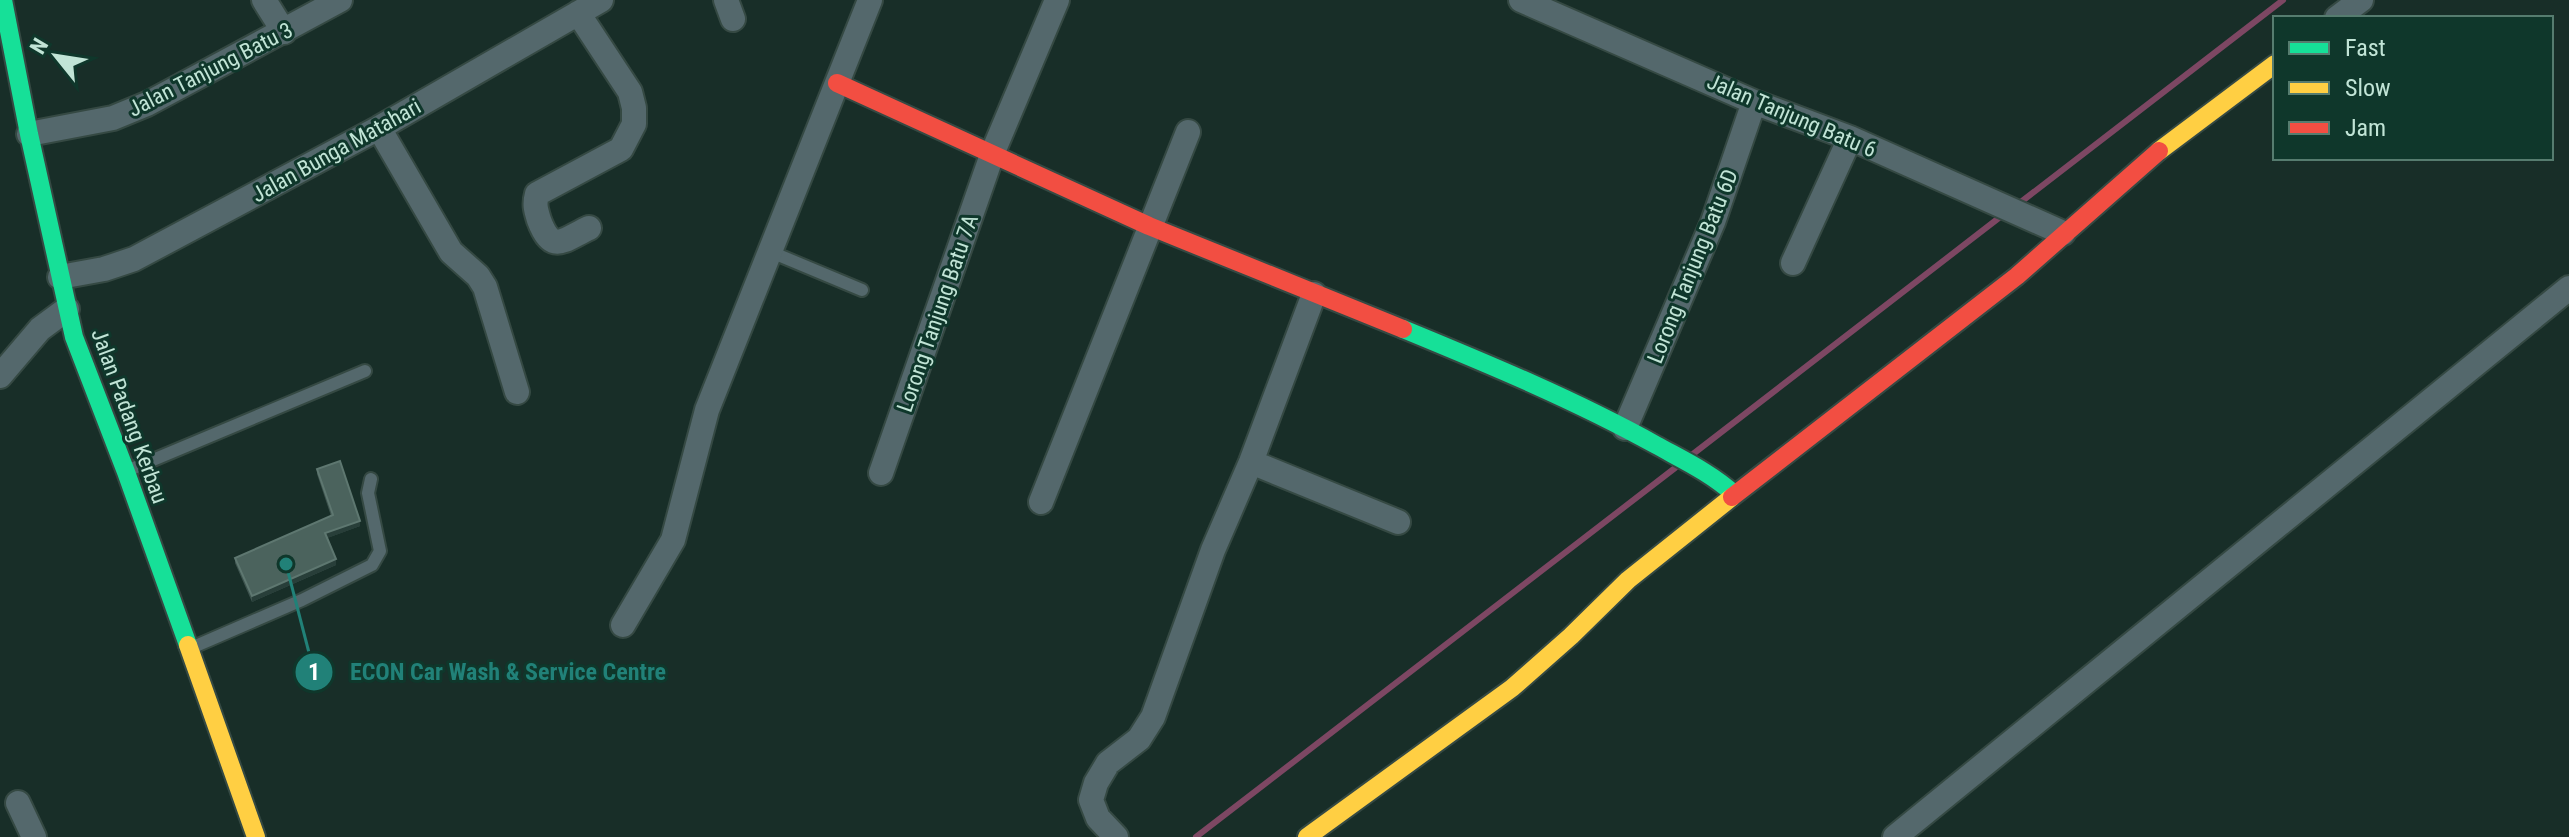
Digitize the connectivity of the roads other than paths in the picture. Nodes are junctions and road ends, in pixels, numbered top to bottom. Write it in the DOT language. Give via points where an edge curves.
graph roads {
  1 [pos="3,0"];
  2 [pos="264,0"];
  3 [pos="340,0"];
  4 [pos="601,0"];
  5 [pos="870,0"];
  6 [pos="1057,0"];
  7 [pos="1521,0"];
  8 [pos="578,13"];
  9 [pos="284,32"];
  10 [pos="2273,65"];
  11 [pos="837,83"];
  12 [pos="1754,102"];
  13 [pos="379,128"];
  14 [pos="1188,132"];
  15 [pos="29,134"];
  16 [pos="1850,138"];
  17 [pos="993,152"];
  18 [pos="1149,226"];
  19 [pos="589,228"];
  20 [pos="2053,228"];
  21 [pos="771,252"];
  22 [pos="1793,263"];
  23 [pos="60,277"];
  24 [pos="2569,288"];
  25 [pos="862,290"];
  26 [pos="1314,294"];
  27 [pos="67,309"];
  28 [pos="365,371"];
  29 [pos="0,376"];
  30 [pos="517,392"];
  31 [pos="1625,428"];
  32 [pos="1251,462"];
  33 [pos="126,472"];
  34 [pos="881,473"];
  35 [pos="371,479"];
  36 [pos="1734,494"];
  37 [pos="1041,502"];
  38 [pos="1398,522"];
  39 [pos="623,625"];
  40 [pos="188,649"];
  41 [pos="18,803"];
  42 [pos="34,837"];
  43 [pos="256,837"];
  44 [pos="1116,837"];
  45 [pos="1307,837"];
  46 [pos="1895,837"];
  1 -- 15 [label="street, Jalan Padang Kerbau"];
  2 -- 9 [label="street"];
  3 -- 9 [label="street, Jalan Tanjung Batu 3"];
  4 -- 8 [label="street, Jalan Bunga Matahari"];
  5 -- 11 [label="street"];
  6 -- 17 [label="street, Lorong Tanjung Batu 7A"];
  7 -- 12 [label="street, Jalan Tanjung Batu 6"];
  8 -- 13 [label="street, Jalan Bunga Matahari"];
  8 -- 19 [label="street" via="630,92 634,124 621,149 537,194 534,204 551,241"];
  9 -- 15 [label="street, Jalan Tanjung Batu 3" via="122,114"];
  10 -- 20 [label="street"];
  11 -- 17 [label="street"];
  11 -- 21 [label="street"];
  12 -- 16 [label="street, Jalan Tanjung Batu 6"];
  12 -- 31 [label="street, Lorong Tanjung Batu 6D" via="1713,222"];
  13 -- 23 [label="street, Jalan Bunga Matahari" via="134,259"];
  13 -- 30 [label="street" via="451,252 485,287"];
  14 -- 18 [label="street"];
  15 -- 23 [label="street, Jalan Padang Kerbau"];
  16 -- 20 [label="street, Jalan Tanjung Batu 6"];
  16 -- 22 [label="street"];
  17 -- 18 [label="street"];
  17 -- 34 [label="street, Lorong Tanjung Batu 7A"];
  18 -- 26 [label="street"];
  18 -- 37 [label="street"];
  20 -- 36 [label="street" via="2017,276"];
  21 -- 25 [label="lane"];
  21 -- 39 [label="street" via="707,410 673,540"];
  23 -- 27 [label="street, Jalan Padang Kerbau"];
  24 -- 46 [label="street"];
  26 -- 31 [label="street" via="1472,357"];
  26 -- 32 [label="street"];
  27 -- 29 [label="street" via="40,329"];
  27 -- 33 [label="street, Jalan Padang Kerbau"];
  28 -- 33 [label="lane"];
  31 -- 36 [label="street" via="1717,479"];
  32 -- 38 [label="street"];
  32 -- 44 [label="street" via="1153,717 1096,783 1091,800 1098,818"];
  33 -- 40 [label="street, Jalan Padang Kerbau"];
  35 -- 40 [label="lane" via="367,486 380,551 372,565"];
  36 -- 45 [label="street" via="1628,580 1512,688"];
  40 -- 43 [label="street, Jalan Padang Kerbau"];
  41 -- 42 [label="street"];
}
